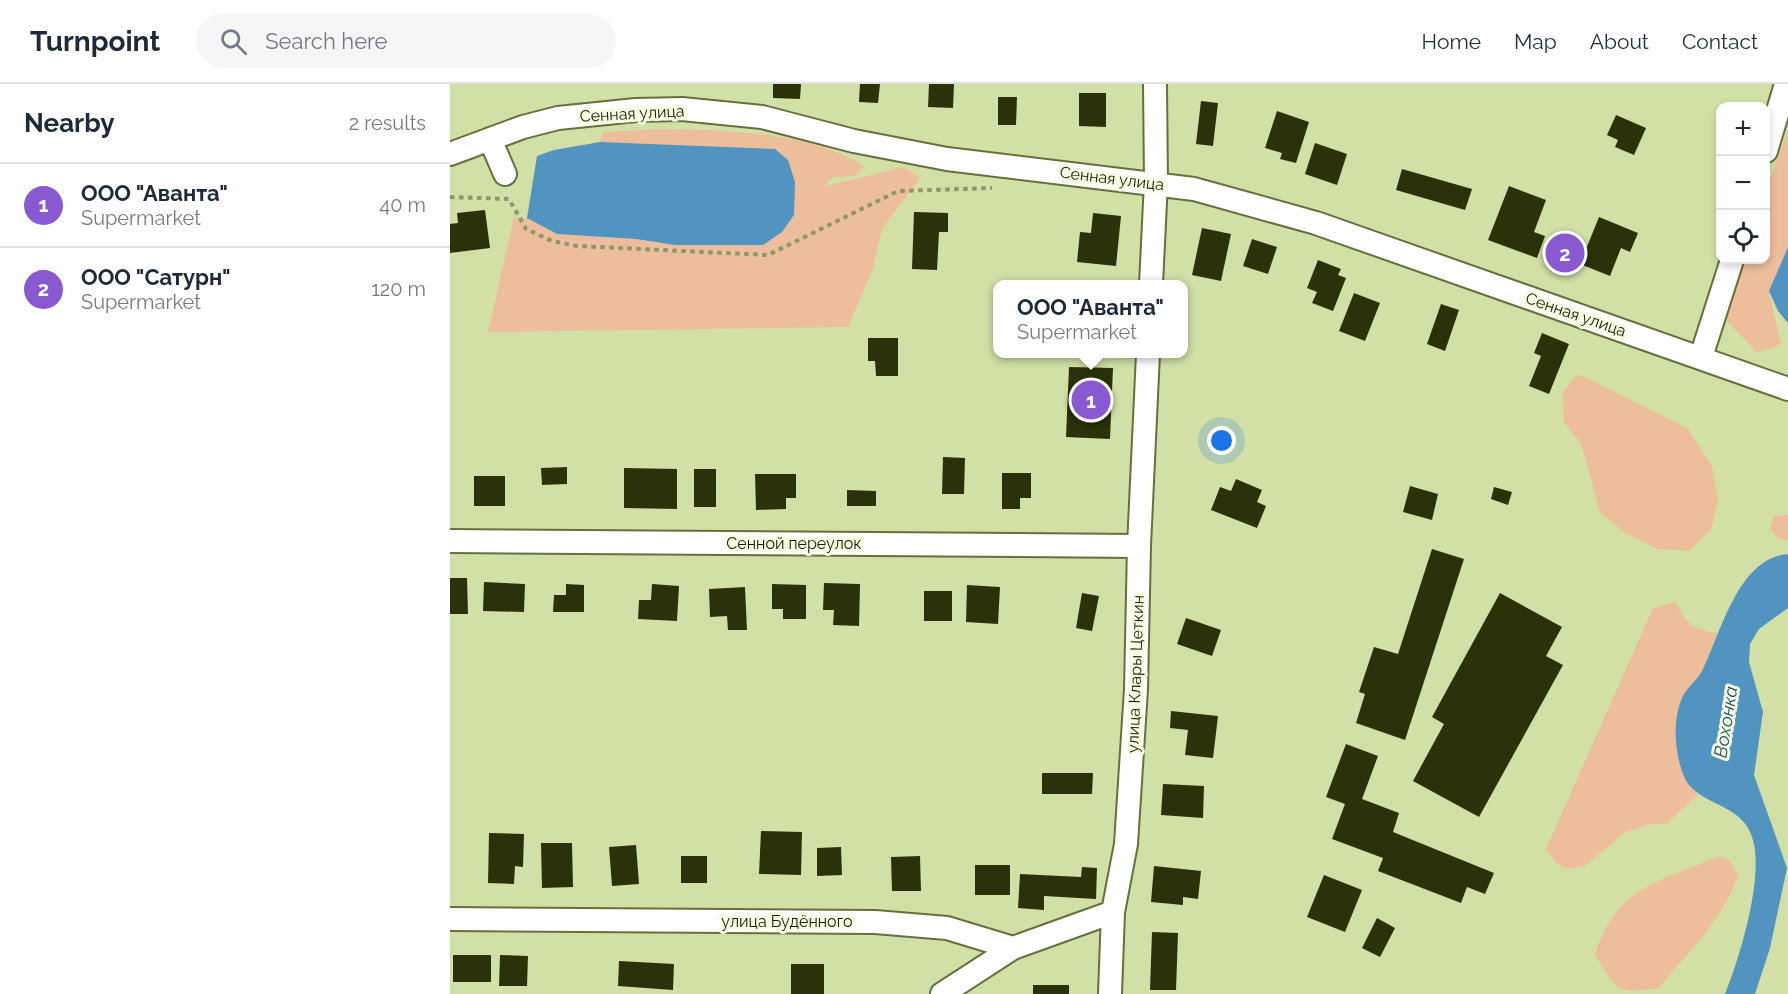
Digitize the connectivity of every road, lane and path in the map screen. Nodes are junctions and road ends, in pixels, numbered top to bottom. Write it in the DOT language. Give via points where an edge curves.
graph roads {
  1 [pos="1155,84"];
  2 [pos="1786,84"];
  3 [pos="1770,138"];
  4 [pos="490,140"];
  5 [pos="450,154"];
  6 [pos="505,174"];
  7 [pos="1156,182"];
  8 [pos="1002,188"];
  9 [pos="450,197"];
  10 [pos="1731,264"];
  11 [pos="1151,280"];
  12 [pos="1701,357"];
  13 [pos="1148,358"];
  14 [pos="1788,389"];
  15 [pos="450,541"];
  16 [pos="1139,546"];
  17 [pos="1113,912"];
  18 [pos="450,919"];
  19 [pos="1013,948"];
  20 [pos="942,994"];
  21 [pos="1110,994"];
  1 -- 7 [label="street"];
  2 -- 3 [label="street"];
  4 -- 5 [label="street, Сенная улица"];
  4 -- 6 [label="street"];
  4 -- 7 [label="street, Сенная улица" via="558,118 596,113 721,111 762,117 901,151"];
  7 -- 11 [label="street"];
  7 -- 12 [label="street, Сенная улица" via="1243,201 1316,223"];
  8 -- 9 [label="path" via="898,191 768,255 552,242 526,229 509,199"];
  10 -- 12 [label="street"];
  12 -- 14 [label="street, Сенная улица"];
  13 -- 16 [label="street, улица Клары Цеткин"];
  15 -- 16 [label="street, Сенной переулок"];
  16 -- 17 [label="street, улица Клары Цеткин" via="1136,689 1126,844"];
  17 -- 19 [label="street"];
  17 -- 21 [label="street, улица Клары Цеткин"];
  18 -- 19 [label="street, улица Будённого" via="875,922 947,928"];
  19 -- 20 [label="street"];
}
